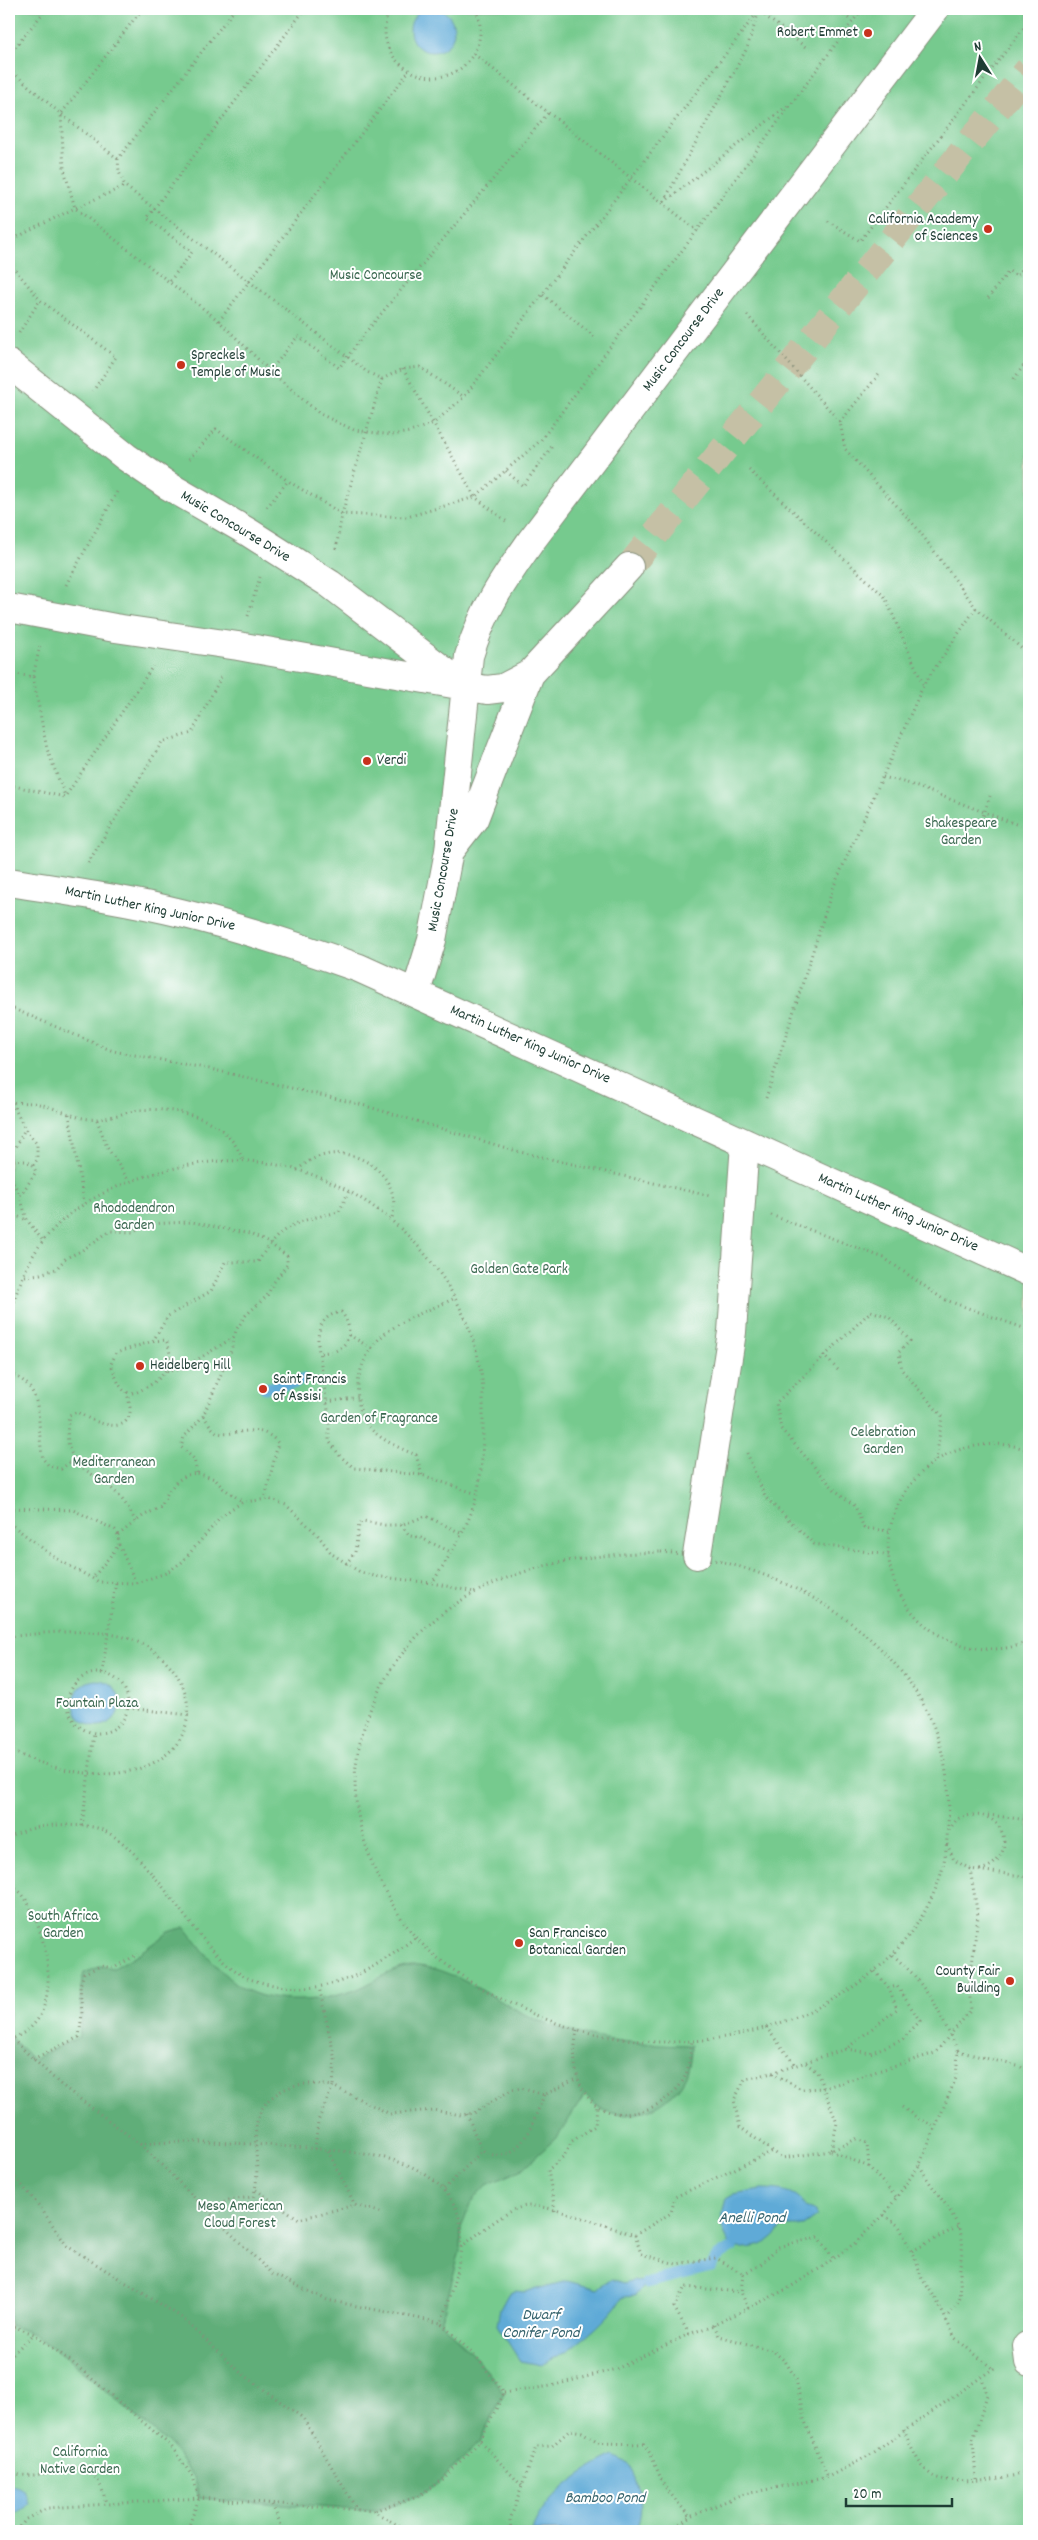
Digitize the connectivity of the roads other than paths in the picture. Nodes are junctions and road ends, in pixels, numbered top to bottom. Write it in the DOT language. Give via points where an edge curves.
graph roads {
  1 [pos="935,9"];
  2 [pos="11,352"];
  3 [pos="629,567"];
  4 [pos="9,608"];
  5 [pos="530,674"];
  6 [pos="465,686"];
  7 [pos="449,851"];
  8 [pos="9,882"];
  9 [pos="416,992"];
  10 [pos="745,1143"];
  11 [pos="1029,1272"];
  12 [pos="697,1555"];
  1 -- 6 [label="street, Music Concourse Drive" via="509,573 478,626"];
  2 -- 6 [label="street, Music Concourse Drive" via="76,416 126,457 330,584"];
  3 -- 5 [label="street"];
  4 -- 6 [label="street"];
  5 -- 6 [label="street" via="503,688 487,690"];
  5 -- 7 [label="street" via="474,819"];
  6 -- 7 [label="street, Music Concourse Drive"];
  7 -- 9 [label="street, Music Concourse Drive" via="432,940"];
  8 -- 9 [label="street, Martin Luther King Junior Drive" via="71,891 239,928 317,953"];
  9 -- 10 [label="street, Martin Luther King Junior Drive"];
  10 -- 11 [label="street, Martin Luther King Junior Drive"];
  10 -- 12 [label="street" via="732,1332"];
}
